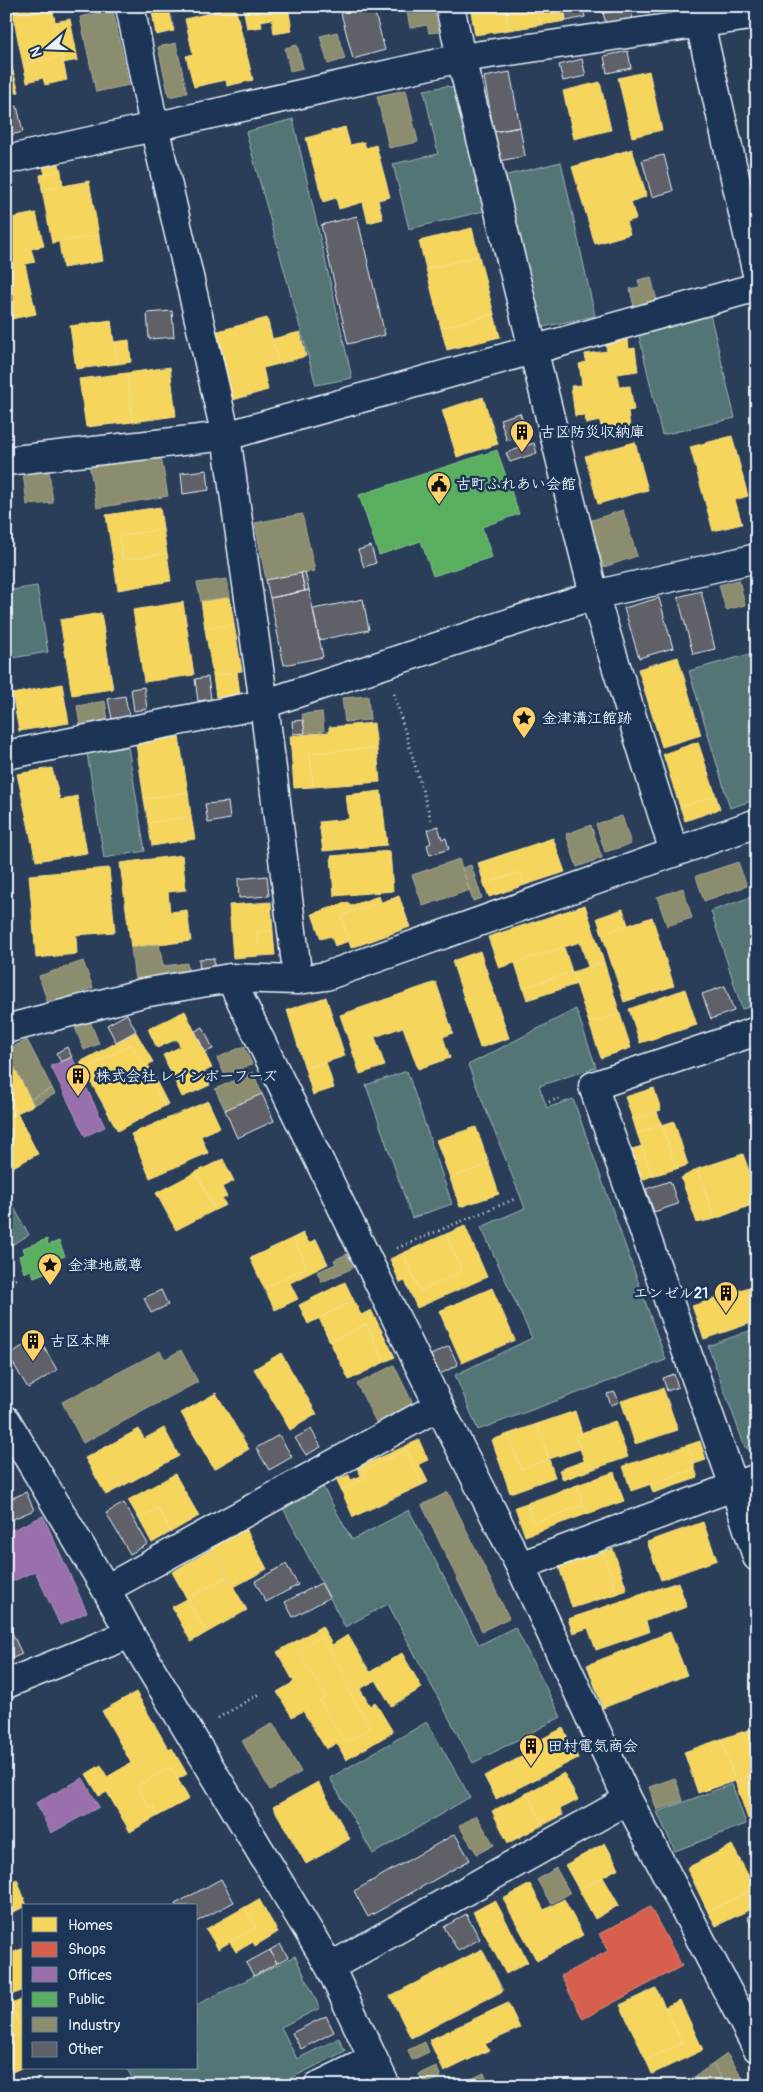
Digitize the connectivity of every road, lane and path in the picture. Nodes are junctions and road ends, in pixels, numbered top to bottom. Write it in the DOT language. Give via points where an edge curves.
graph roads {
  1 [pos="130,6"];
  2 [pos="450,6"];
  3 [pos="698,15"];
  4 [pos="757,16"];
  5 [pos="461,58"];
  6 [pos="154,126"];
  7 [pos="6,160"];
  8 [pos="757,274"];
  9 [pos="757,288"];
  10 [pos="533,349"];
  11 [pos="226,436"];
  12 [pos="6,461"];
  13 [pos="757,558"];
  14 [pos="594,595"];
  15 [pos="392,686"];
  16 [pos="264,704"];
  17 [pos="6,755"];
  18 [pos="432,823"];
  19 [pos="757,823"];
  20 [pos="674,852"];
  21 [pos="230,978"];
  22 [pos="298,980"];
  23 [pos="6,1029"];
  24 [pos="757,1031"];
  25 [pos="515,1199"];
  26 [pos="369,1260"];
  27 [pos="16,1279"];
  28 [pos="6,1284"];
  29 [pos="439,1406"];
  30 [pos="6,1420"];
  31 [pos="746,1482"];
  32 [pos="757,1557"];
  33 [pos="520,1566"];
  34 [pos="106,1589"];
  35 [pos="130,1634"];
  36 [pos="6,1684"];
  37 [pos="261,1693"];
  38 [pos="216,1720"];
  39 [pos="628,1800"];
  40 [pos="330,1967"];
  41 [pos="757,2048"];
  42 [pos="373,2059"];
  43 [pos="318,2086"];
  44 [pos="386,2086"];
  1 -- 6 [label="street"];
  2 -- 5 [label="street"];
  3 -- 4 [label="street"];
  3 -- 5 [label="street"];
  3 -- 8 [label="street"];
  5 -- 6 [label="street"];
  5 -- 10 [label="street"];
  6 -- 7 [label="street"];
  6 -- 11 [label="street"];
  9 -- 10 [label="street"];
  10 -- 11 [label="street"];
  10 -- 14 [label="street"];
  11 -- 12 [label="street"];
  11 -- 16 [label="street"];
  13 -- 14 [label="street"];
  14 -- 16 [label="street"];
  14 -- 20 [label="street"];
  15 -- 18 [label="path"];
  16 -- 17 [label="street"];
  16 -- 22 [label="street"];
  19 -- 20 [label="street"];
  20 -- 22 [label="street" via="326,976"];
  21 -- 22 [label="street"];
  21 -- 23 [label="street" via="143,993"];
  21 -- 26 [label="street"];
  24 -- 31 [label="street" via="593,1086"];
  25 -- 26 [label="path"];
  26 -- 29 [label="street"];
  27 -- 28 [label="path"];
  29 -- 33 [label="street"];
  29 -- 34 [label="street"];
  30 -- 34 [label="street"];
  31 -- 32 [label="street"];
  31 -- 33 [label="street"];
  33 -- 39 [label="street"];
  34 -- 35 [label="street"];
  35 -- 36 [label="street"];
  35 -- 40 [label="street"];
  37 -- 38 [label="path"];
  39 -- 40 [label="street"];
  39 -- 41 [label="street"];
  40 -- 42 [label="street"];
  42 -- 43 [label="street"];
  42 -- 44 [label="street"];
}
